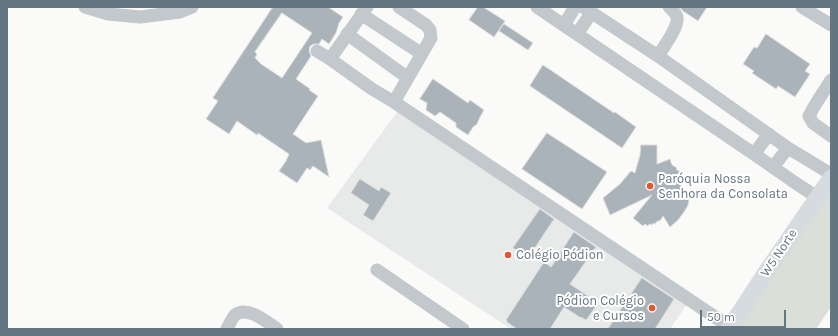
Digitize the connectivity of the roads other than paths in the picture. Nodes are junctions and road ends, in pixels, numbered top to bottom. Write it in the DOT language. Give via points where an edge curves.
graph roads {
  1 [pos="85,7"];
  2 [pos="192,7"];
  3 [pos="399,7"];
  4 [pos="537,7"];
  5 [pos="575,7"];
  6 [pos="669,7"];
  7 [pos="802,7"];
  8 [pos="587,10"];
  9 [pos="364,11"];
  10 [pos="564,25"];
  11 [pos="831,26"];
  12 [pos="347,34"];
  13 [pos="577,34"];
  14 [pos="317,51"];
  15 [pos="422,54"];
  16 [pos="658,56"];
  17 [pos="330,59"];
  18 [pos="408,78"];
  19 [pos="831,80"];
  20 [pos="394,102"];
  21 [pos="769,134"];
  22 [pos="831,136"];
  23 [pos="788,148"];
  24 [pos="754,154"];
  25 [pos="774,167"];
  26 [pos="831,174"];
  27 [pos="831,178"];
  28 [pos="817,197"];
  29 [pos="377,270"];
  30 [pos="730,328"];
  31 [pos="227,329"];
  32 [pos="277,329"];
  33 [pos="463,329"];
  1 -- 2 [label="street" via="108,14 140,18 180,12"];
  3 -- 15 [label="street" via="430,30 431,38"];
  4 -- 10 [label="street"];
  5 -- 10 [label="street"];
  6 -- 16 [label="street" via="674,11 677,23"];
  7 -- 11 [label="street"];
  8 -- 13 [label="street"];
  8 -- 16 [label="street"];
  9 -- 12 [label="street"];
  9 -- 15 [label="street"];
  10 -- 13 [label="street"];
  12 -- 17 [label="street"];
  12 -- 18 [label="street"];
  13 -- 24 [label="street"];
  14 -- 17 [label="street"];
  15 -- 18 [label="street"];
  16 -- 21 [label="street"];
  17 -- 20 [label="street"];
  18 -- 20 [label="street"];
  19 -- 22 [label="street" via="809,116 813,123"];
  20 -- 30 [label="street"];
  21 -- 23 [label="street"];
  21 -- 24 [label="street"];
  23 -- 25 [label="street"];
  23 -- 26 [label="street"];
  24 -- 25 [label="street"];
  25 -- 28 [label="street"];
  27 -- 28 [label="main road, W5 Norte"];
  28 -- 30 [label="main road, W5 Norte"];
  29 -- 33 [label="street"];
  31 -- 32 [label="street" via="235,315 244,312 257,315"];
}
